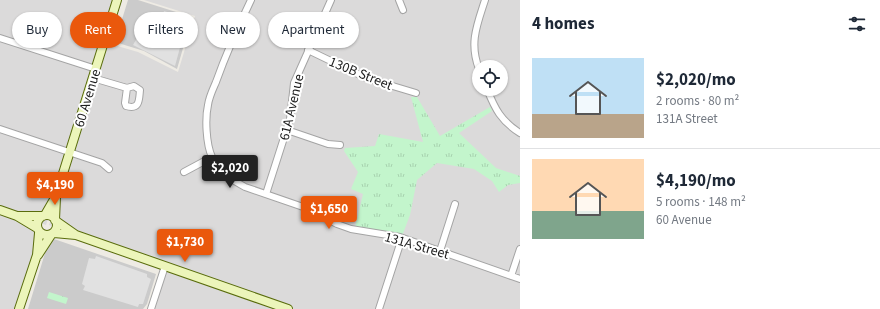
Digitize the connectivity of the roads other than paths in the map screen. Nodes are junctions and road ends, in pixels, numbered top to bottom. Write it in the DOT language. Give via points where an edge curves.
graph roads {
  1 [pos="117,0"];
  2 [pos="251,0"];
  3 [pos="331,0"];
  4 [pos="399,0"];
  5 [pos="485,0"];
  6 [pos="404,10"];
  7 [pos="0,38"];
  8 [pos="308,50"];
  9 [pos="476,60"];
  10 [pos="96,69"];
  11 [pos="93,78"];
  12 [pos="127,88"];
  13 [pos="416,93"];
  14 [pos="490,96"];
  15 [pos="0,129"];
  16 [pos="287,130"];
  17 [pos="520,132"];
  18 [pos="340,145"];
  19 [pos="70,152"];
  20 [pos="212,157"];
  21 [pos="109,169"];
  22 [pos="184,172"];
  23 [pos="266,194"];
  24 [pos="56,196"];
  25 [pos="456,204"];
  26 [pos="0,210"];
  27 [pos="44,215"];
  28 [pos="17,216"];
  29 [pos="56,220"];
  30 [pos="38,230"];
  31 [pos="52,234"];
  32 [pos="76,235"];
  33 [pos="402,238"];
  34 [pos="520,249"];
  35 [pos="440,250"];
  36 [pos="37,255"];
  37 [pos="165,266"];
  38 [pos="511,276"];
  39 [pos="520,279"];
  40 [pos="19,309"];
  41 [pos="151,309"];
  42 [pos="288,309"];
  43 [pos="378,309"];
  1 -- 10 [label="main road, 60 Avenue"];
  2 -- 20 [label="street" via="222,63 208,105 207,133"];
  3 -- 8 [label="street, 61A Avenue"];
  4 -- 6 [label="street"];
  5 -- 9 [label="street" via="474,34"];
  7 -- 10 [label="street"];
  8 -- 13 [label="street, 130B Street" via="366,78"];
  8 -- 16 [label="street, 61A Avenue" via="294,83"];
  10 -- 11 [label="main road, 60 Avenue"];
  11 -- 12 [label="street"];
  11 -- 19 [label="main road, 60 Avenue"];
  14 -- 17 [label="street" via="500,116"];
  15 -- 19 [label="street"];
  16 -- 18 [label="street" via="328,144"];
  16 -- 23 [label="street, 61A Avenue"];
  19 -- 21 [label="street" via="102,163"];
  19 -- 24 [label="main road, 60 Avenue"];
  20 -- 22 [label="street"];
  20 -- 23 [label="street, 131A Street" via="236,182"];
  23 -- 33 [label="street, 131A Street" via="306,208 351,229"];
  24 -- 27 [label="main road, 60 Avenue"];
  24 -- 29 [label="main road, 60 Avenue"];
  25 -- 35 [label="street"];
  26 -- 28 [label="main road"];
  27 -- 28 [label="main road"];
  27 -- 29 [label="main road"];
  27 -- 30 [label="main road" via="38,219"];
  28 -- 30 [label="main road"];
  29 -- 31 [label="main road" via="57,228"];
  29 -- 32 [label="main road"];
  30 -- 31 [label="main road" via="45,236"];
  30 -- 36 [label="main road"];
  31 -- 32 [label="main road"];
  31 -- 36 [label="main road"];
  32 -- 37 [label="main road"];
  33 -- 35 [label="street, 131A Street"];
  33 -- 43 [label="street"];
  34 -- 38 [label="street"];
  35 -- 38 [label="street, 131A Street"];
  36 -- 40 [label="main road"];
  37 -- 41 [label="street"];
  37 -- 42 [label="main road"];
  38 -- 39 [label="street, 131A Street"];
}
